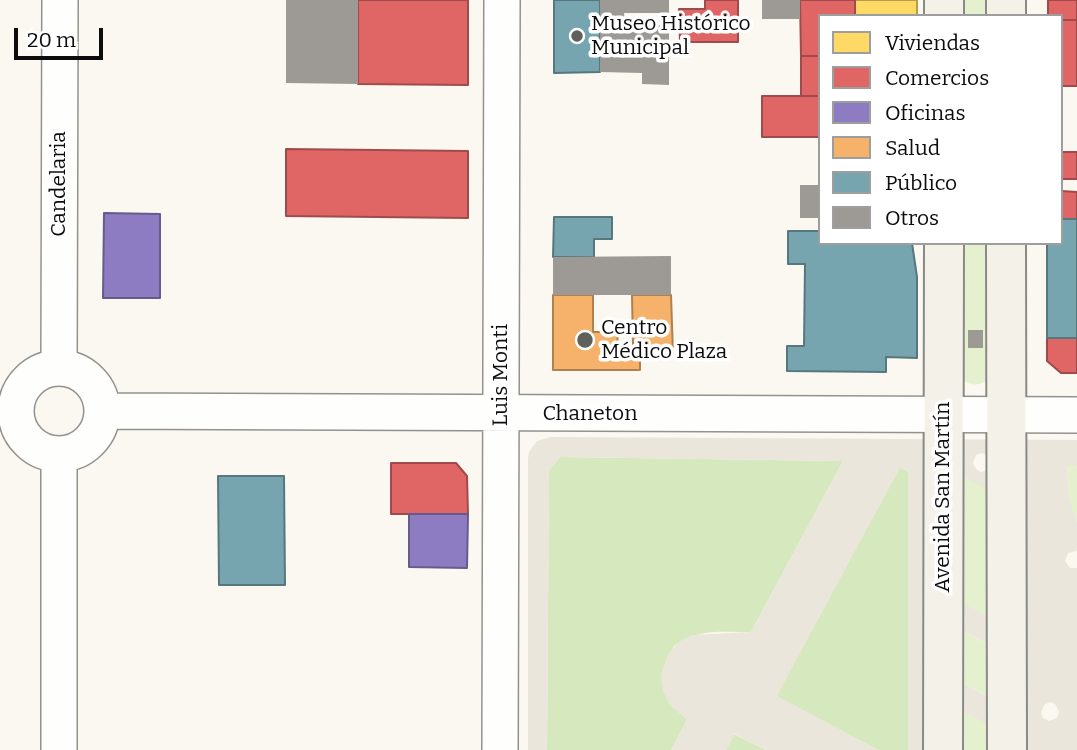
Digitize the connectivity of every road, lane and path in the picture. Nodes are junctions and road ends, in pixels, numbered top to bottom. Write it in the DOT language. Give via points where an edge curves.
graph roads {
  1 [pos="60,0"];
  2 [pos="502,0"];
  3 [pos="944,245"];
  4 [pos="1006,245"];
  5 [pos="59,368"];
  6 [pos="8,411"];
  7 [pos="103,411"];
  8 [pos="501,413"];
  9 [pos="944,415"];
  10 [pos="1006,415"];
  11 [pos="1077,415"];
  12 [pos="59,455"];
  13 [pos="59,750"];
  14 [pos="500,750"];
  15 [pos="943,750"];
  16 [pos="1007,750"];
  1 -- 5 [label="street, Candelaria"];
  2 -- 8 [label="street, Luis Monti"];
  3 -- 9 [label="main road, Avenida San Martín"];
  4 -- 10 [label="main road"];
  5 -- 6 [label="street" via="34,376"];
  5 -- 7 [label="street" via="85,376"];
  6 -- 12 [label="street" via="34,446"];
  7 -- 8 [label="street, Chaneton"];
  7 -- 12 [label="street" via="94,437 85,446"];
  8 -- 9 [label="street, Chaneton"];
  8 -- 14 [label="street, Luis Monti"];
  9 -- 10 [label="street, Chaneton"];
  9 -- 15 [label="main road, Avenida San Martín"];
  10 -- 11 [label="street, Chaneton"];
  10 -- 16 [label="main road"];
  12 -- 13 [label="street"];
}
